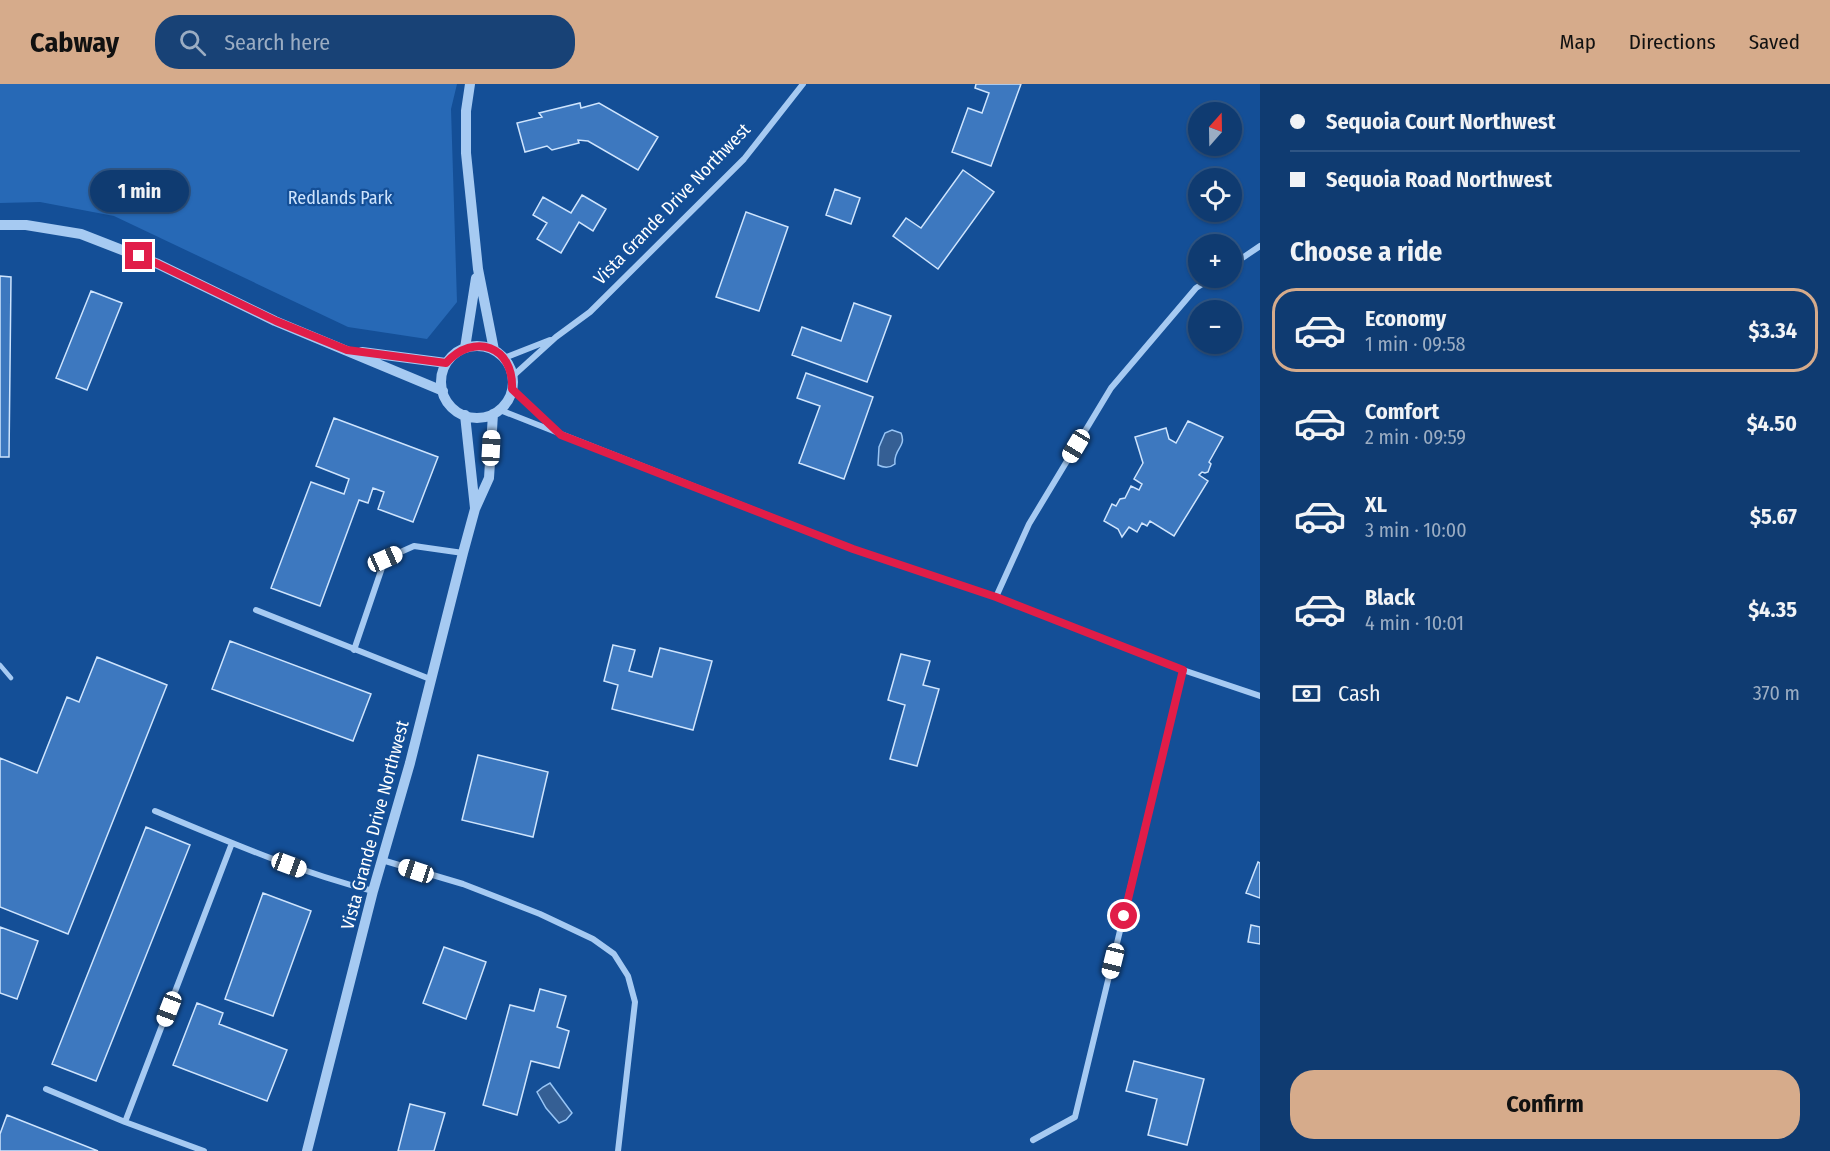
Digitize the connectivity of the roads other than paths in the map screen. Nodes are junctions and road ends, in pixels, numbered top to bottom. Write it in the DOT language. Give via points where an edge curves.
graph roads {
  1 [pos="470,84"];
  2 [pos="802,84"];
  3 [pos="0,225"];
  4 [pos="1260,246"];
  5 [pos="1242,258"];
  6 [pos="478,269"];
  7 [pos="1196,288"];
  8 [pos="556,337"];
  9 [pos="465,348"];
  10 [pos="347,350"];
  11 [pos="494,350"];
  12 [pos="504,358"];
  13 [pos="446,363"];
  14 [pos="513,376"];
  15 [pos="512,389"];
  16 [pos="443,391"];
  17 [pos="496,412"];
  18 [pos="465,415"];
  19 [pos="561,435"];
  20 [pos="475,508"];
  21 [pos="463,553"];
  22 [pos="996,597"];
  23 [pos="256,610"];
  24 [pos="354,650"];
  25 [pos="0,665"];
  26 [pos="1183,670"];
  27 [pos="11,678"];
  28 [pos="430,679"];
  29 [pos="1260,696"];
  30 [pos="155,811"];
  31 [pos="232,843"];
  32 [pos="382,860"];
  33 [pos="373,891"];
  34 [pos="46,1089"];
  35 [pos="125,1122"];
  36 [pos="1033,1140"];
  37 [pos="204,1151"];
  38 [pos="306,1151"];
  39 [pos="618,1151"];
  1 -- 6 [label="street" via="466,153"];
  2 -- 8 [label="street, Vista Grande Drive Northwest" via="744,159 590,312"];
  3 -- 10 [label="street" via="81,234 158,264 276,321"];
  4 -- 5 [label="street"];
  6 -- 9 [label="street"];
  6 -- 11 [label="street"];
  7 -- 22 [label="street" via="1111,388 1029,524"];
  8 -- 12 [label="street"];
  8 -- 14 [label="street"];
  9 -- 11 [label="street" via="482,346"];
  9 -- 13 [label="street"];
  10 -- 13 [label="street"];
  10 -- 16 [label="street"];
  11 -- 12 [label="street"];
  12 -- 14 [label="street"];
  13 -- 16 [label="street"];
  14 -- 15 [label="street"];
  15 -- 17 [label="street"];
  15 -- 19 [label="street"];
  16 -- 18 [label="street" via="454,409"];
  17 -- 18 [label="street" via="481,418"];
  17 -- 19 [label="street"];
  17 -- 20 [label="street, Vista Grande Drive Northwest" via="489,478"];
  18 -- 20 [label="street, Vista Grande Drive Northwest"];
  19 -- 22 [label="street" via="853,549"];
  20 -- 21 [label="street, Vista Grande Drive Northwest"];
  21 -- 24 [label="street" via="414,546 385,559"];
  21 -- 28 [label="street, Vista Grande Drive Northwest"];
  22 -- 26 [label="street"];
  23 -- 24 [label="street"];
  24 -- 28 [label="street"];
  25 -- 27 [label="lane"];
  26 -- 29 [label="street"];
  26 -- 36 [label="street" via="1075,1117"];
  28 -- 32 [label="street, Vista Grande Drive Northwest"];
  30 -- 31 [label="street"];
  31 -- 33 [label="street" via="327,879"];
  31 -- 35 [label="street"];
  32 -- 33 [label="street, Vista Grande Drive Northwest"];
  32 -- 39 [label="street" via="463,884 540,914 593,939 614,954 628,976 635,1002"];
  33 -- 38 [label="street, Vista Grande Drive Northwest"];
  34 -- 35 [label="street"];
  35 -- 37 [label="street"];
}
